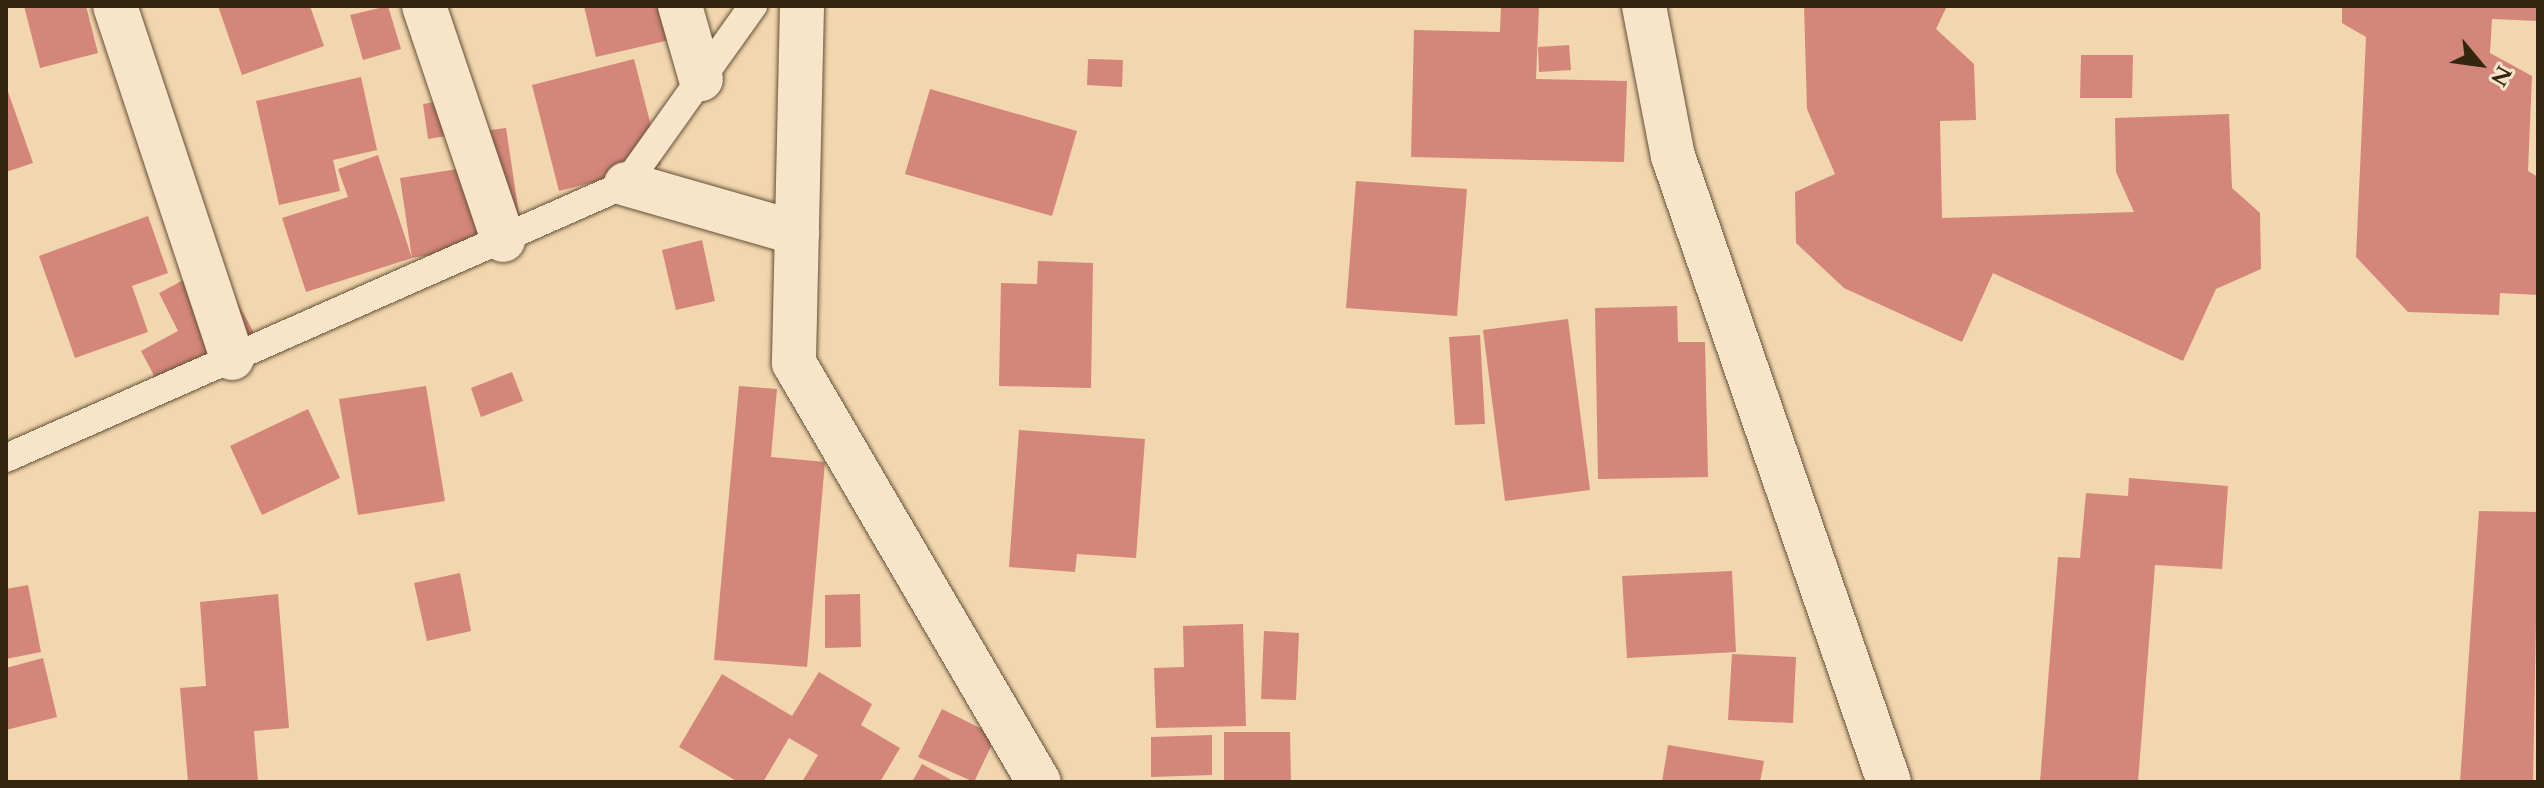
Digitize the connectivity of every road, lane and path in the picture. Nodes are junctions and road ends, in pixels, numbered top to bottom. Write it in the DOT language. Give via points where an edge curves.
graph roads {
  1 [pos="115,6"];
  2 [pos="424,6"];
  3 [pos="680,6"];
  4 [pos="753,6"];
  5 [pos="802,6"];
  6 [pos="1644,6"];
  7 [pos="701,79"];
  8 [pos="626,184"];
  9 [pos="797,233"];
  10 [pos="503,240"];
  11 [pos="232,358"];
  12 [pos="6,458"];
  13 [pos="1039,782"];
  14 [pos="1889,782"];
  1 -- 11 [label="street"];
  2 -- 10 [label="street"];
  3 -- 7 [label="street"];
  4 -- 7 [label="lane"];
  5 -- 9 [label="street"];
  6 -- 14 [label="street" via="1673,156"];
  7 -- 8 [label="lane"];
  8 -- 9 [label="street"];
  8 -- 10 [label="lane"];
  9 -- 13 [label="street" via="794,363"];
  10 -- 11 [label="lane"];
  11 -- 12 [label="lane"];
}
